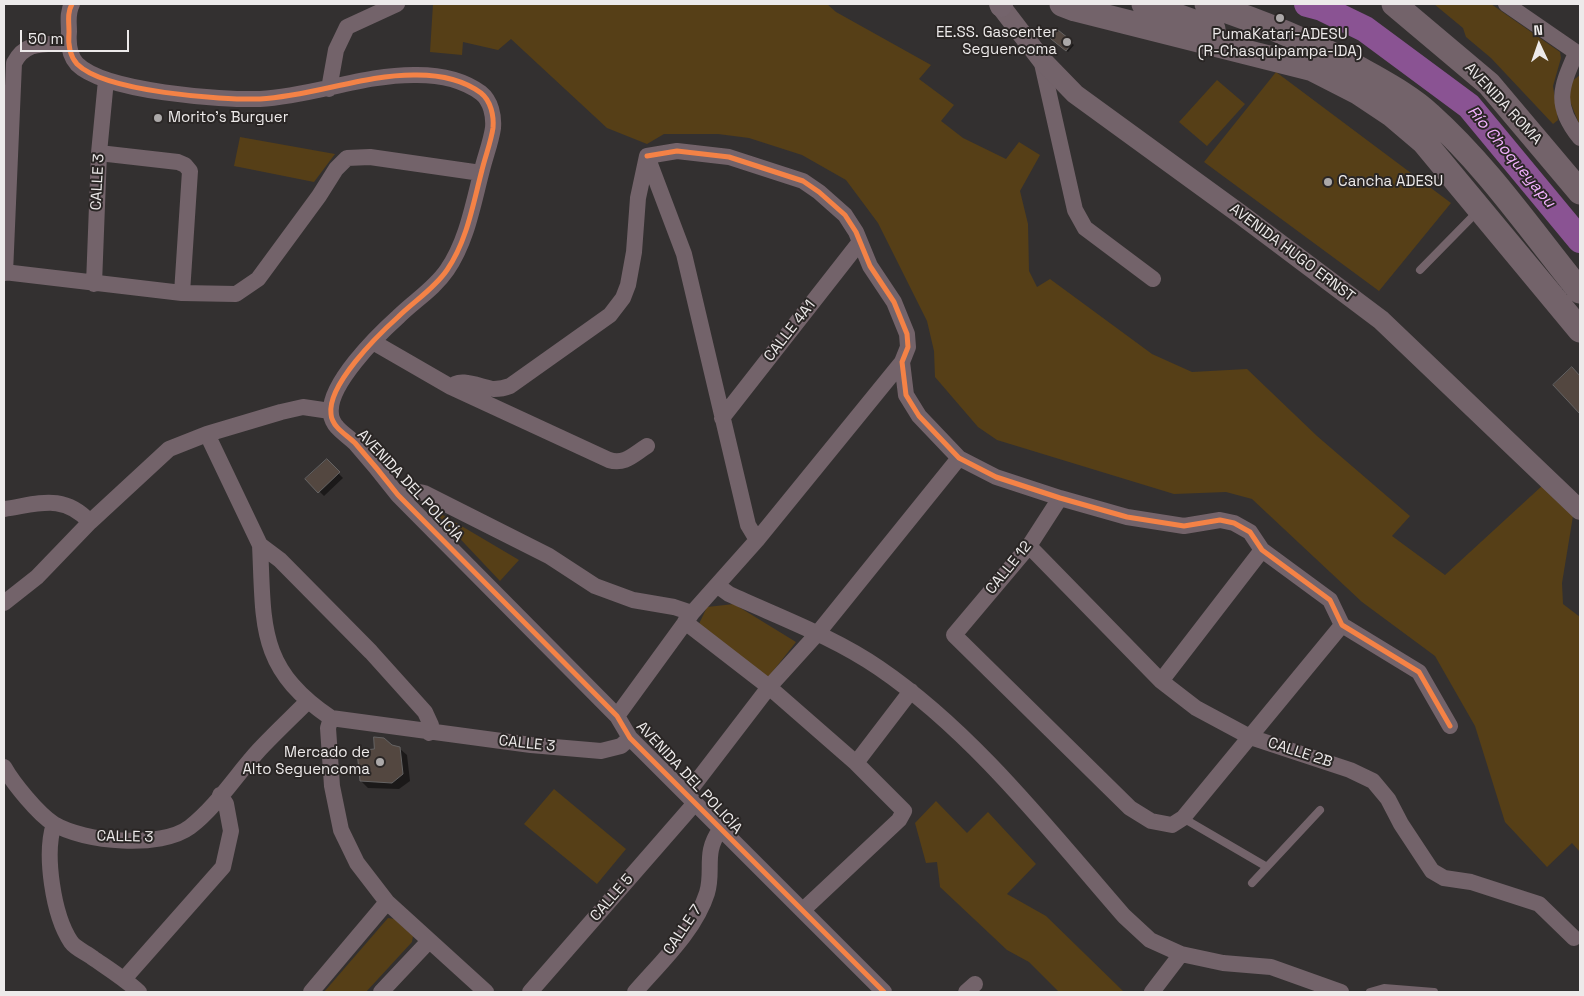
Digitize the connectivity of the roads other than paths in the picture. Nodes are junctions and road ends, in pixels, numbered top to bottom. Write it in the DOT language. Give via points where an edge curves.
graph roads {
  1 [pos="72,4"];
  2 [pos="397,4"];
  3 [pos="1001,4"];
  4 [pos="1062,4"];
  5 [pos="1144,4"];
  6 [pos="1172,4"];
  7 [pos="1207,4"];
  8 [pos="1394,4"];
  9 [pos="1414,4"];
  10 [pos="1506,4"];
  11 [pos="1291,36"];
  12 [pos="68,43"];
  13 [pos="1578,54"];
  14 [pos="1040,59"];
  15 [pos="1313,69"];
  16 [pos="106,80"];
  17 [pos="329,89"];
  18 [pos="1580,138"];
  19 [pos="100,153"];
  20 [pos="647,156"];
  21 [pos="1580,172"];
  22 [pos="481,173"];
  23 [pos="1580,192"];
  24 [pos="1480,209"];
  25 [pos="859,243"];
  26 [pos="1420,270"];
  27 [pos="4,272"];
  28 [pos="1153,279"];
  29 [pos="94,284"];
  30 [pos="1580,291"];
  31 [pos="182,293"];
  32 [pos="1580,330"];
  33 [pos="373,342"];
  34 [pos="902,362"];
  35 [pos="451,387"];
  36 [pos="330,411"];
  37 [pos="722,418"];
  38 [pos="207,434"];
  39 [pos="647,446"];
  40 [pos="959,458"];
  41 [pos="398,495"];
  42 [pos="1060,498"];
  43 [pos="4,509"];
  44 [pos="1580,510"];
  45 [pos="90,522"];
  46 [pos="758,540"];
  47 [pos="260,545"];
  48 [pos="1029,546"];
  49 [pos="1262,550"];
  50 [pos="718,586"];
  51 [pos="4,603"];
  52 [pos="689,617"];
  53 [pos="1342,625"];
  54 [pos="817,634"];
  55 [pos="1161,681"];
  56 [pos="769,687"];
  57 [pos="912,691"];
  58 [pos="307,702"];
  59 [pos="617,716"];
  60 [pos="330,718"];
  61 [pos="1450,726"];
  62 [pos="429,733"];
  63 [pos="1250,737"];
  64 [pos="630,738"];
  65 [pos="856,763"];
  66 [pos="4,767"];
  67 [pos="220,796"];
  68 [pos="691,799"];
  69 [pos="1320,810"];
  70 [pos="1183,818"];
  71 [pos="54,824"];
  72 [pos="720,830"];
  73 [pos="1267,866"];
  74 [pos="1252,883"];
  75 [pos="387,902"];
  76 [pos="803,910"];
  77 [pos="1574,938"];
  78 [pos="429,941"];
  79 [pos="1181,954"];
  80 [pos="124,979"];
  81 [pos="139,992"];
  82 [pos="311,992"];
  83 [pos="381,992"];
  84 [pos="486,992"];
  85 [pos="530,992"];
  86 [pos="635,992"];
  87 [pos="884,992"];
  88 [pos="1152,992"];
  89 [pos="1341,992"];
  90 [pos="1370,992"];
  91 [pos="1434,992"];
  1 -- 12 [label="street" via="68,18"];
  2 -- 17 [label="street" via="347,27 336,50"];
  3 -- 14 [label="street, AVENIDA HUGO ERNST"];
  4 -- 15 [label="main road"];
  5 -- 15 [label="main road" via="1282,54"];
  6 -- 11 [label="main road" via="1251,29"];
  7 -- 11 [label="main road" via="1254,19"];
  8 -- 23 [label="main road, AVENIDA ROMA" via="1489,84"];
  9 -- 21 [label="main road, AVENIDA ROMA" via="1502,79"];
  10 -- 13 [label="street"];
  11 -- 30 [label="main road" via="1322,48 1388,85 1429,113 1479,166"];
  12 -- 16 [label="street" via="78,64"];
  12 -- 27 [label="street" via="32,46 20,52 14,63"];
  13 -- 18 [label="street" via="1561,90 1570,123"];
  14 -- 28 [label="street" via="1075,210 1086,228"];
  14 -- 44 [label="street, AVENIDA HUGO ERNST" via="1075,94 1381,320"];
  15 -- 24 [label="main road" via="1358,92 1398,120 1424,142"];
  16 -- 17 [label="street" via="211,98 259,99 298,96"];
  16 -- 19 [label="street, CALLE 3"];
  17 -- 22 [label="street" via="379,77 416,75 440,76 470,85 484,96 493,116"];
  19 -- 29 [label="street, CALLE 3"];
  19 -- 31 [label="street" via="178,162 190,171"];
  20 -- 25 [label="street" via="677,151 730,157 803,181 845,215"];
  20 -- 35 [label="street" via="638,198 628,285 610,315 510,386 491,389 461,382"];
  20 -- 37 [label="street" via="684,254"];
  22 -- 31 [label="street" via="370,157 347,158 258,279 236,294"];
  22 -- 33 [label="street" via="469,219 448,269"];
  24 -- 26 [label="lane"];
  24 -- 32 [label="main road"];
  25 -- 34 [label="street" via="894,302 907,334 908,348"];
  25 -- 37 [label="street, CALLE 4A1"];
  27 -- 29 [label="street"];
  29 -- 31 [label="street"];
  33 -- 35 [label="street"];
  33 -- 36 [label="street" via="338,387"];
  34 -- 40 [label="street" via="906,395 919,416"];
  34 -- 46 [label="street"];
  35 -- 39 [label="street" via="617,463 624,462"];
  36 -- 38 [label="street" via="303,407"];
  36 -- 41 [label="street, AVENIDA DEL POLICÍA" via="336,427"];
  37 -- 46 [label="street" via="748,525"];
  38 -- 45 [label="street" via="169,449"];
  38 -- 47 [label="street"];
  40 -- 42 [label="street" via="996,477"];
  40 -- 54 [label="street, CALLE 5"];
  41 -- 52 [label="street" via="411,490 424,493 549,556 595,586 633,600 674,607"];
  41 -- 59 [label="street, AVENIDA DEL POLICÍA"];
  42 -- 48 [label="street, CALLE 12"];
  42 -- 49 [label="street" via="1127,517 1184,526 1220,520 1234,523 1250,532"];
  43 -- 45 [label="street" via="57,502 69,504"];
  45 -- 51 [label="street" via="37,577"];
  46 -- 50 [label="street"];
  47 -- 58 [label="street" via="264,623 273,656 290,684"];
  47 -- 62 [label="street" via="280,560 371,652 425,712 431,725"];
  48 -- 55 [label="street, CALLE 2B"];
  48 -- 70 [label="street, CALLE 12" via="954,635 1130,808 1151,822 1172,825"];
  49 -- 53 [label="street" via="1330,600"];
  49 -- 55 [label="street"];
  50 -- 52 [label="street"];
  50 -- 54 [label="street"];
  52 -- 56 [label="street"];
  52 -- 59 [label="street"];
  53 -- 61 [label="street" via="1419,672"];
  53 -- 63 [label="street"];
  54 -- 56 [label="street, CALLE 5"];
  54 -- 57 [label="street" via="877,666"];
  55 -- 63 [label="street, CALLE 2B" via="1196,708"];
  56 -- 65 [label="street"];
  56 -- 68 [label="street, CALLE 5"];
  57 -- 65 [label="street"];
  57 -- 79 [label="street" via="974,747 1124,916 1150,940"];
  58 -- 60 [label="street"];
  58 -- 67 [label="street, CALLE 3" via="259,750"];
  59 -- 64 [label="street, AVENIDA DEL POLICÍA"];
  60 -- 62 [label="street, CALLE 3"];
  60 -- 75 [label="street" via="332,786 341,830 357,863"];
  62 -- 64 [label="street, CALLE 3" via="601,751 621,746"];
  63 -- 70 [label="street"];
  63 -- 77 [label="street, CALLE 2B" via="1350,770 1373,781 1388,799 1432,871 1444,878 1471,882 1539,904"];
  64 -- 68 [label="street, AVENIDA DEL POLICÍA"];
  65 -- 76 [label="street" via="904,810 899,820"];
  66 -- 71 [label="street, CALLE 3"];
  67 -- 71 [label="street, CALLE 3" via="189,828 169,837 96,839"];
  67 -- 80 [label="street" via="226,804 231,831 223,867"];
  68 -- 72 [label="street, AVENIDA DEL POLICÍA"];
  68 -- 85 [label="street, CALLE 5"];
  69 -- 73 [label="lane"];
  70 -- 73 [label="lane"];
  71 -- 80 [label="street" via="49,848 59,916 72,943"];
  72 -- 76 [label="street, AVENIDA DEL POLICÍA"];
  72 -- 86 [label="street, CALLE 7" via="710,847 707,891 698,913"];
  73 -- 74 [label="lane"];
  75 -- 78 [label="street"];
  75 -- 82 [label="street"];
  76 -- 87 [label="street, AVENIDA DEL POLICÍA"];
  78 -- 83 [label="street"];
  78 -- 84 [label="street"];
  79 -- 88 [label="street"];
  79 -- 89 [label="street" via="1223,963 1271,967"];
  80 -- 81 [label="street"];
  90 -- 91 [label="lane" via="1384,988"];
}
